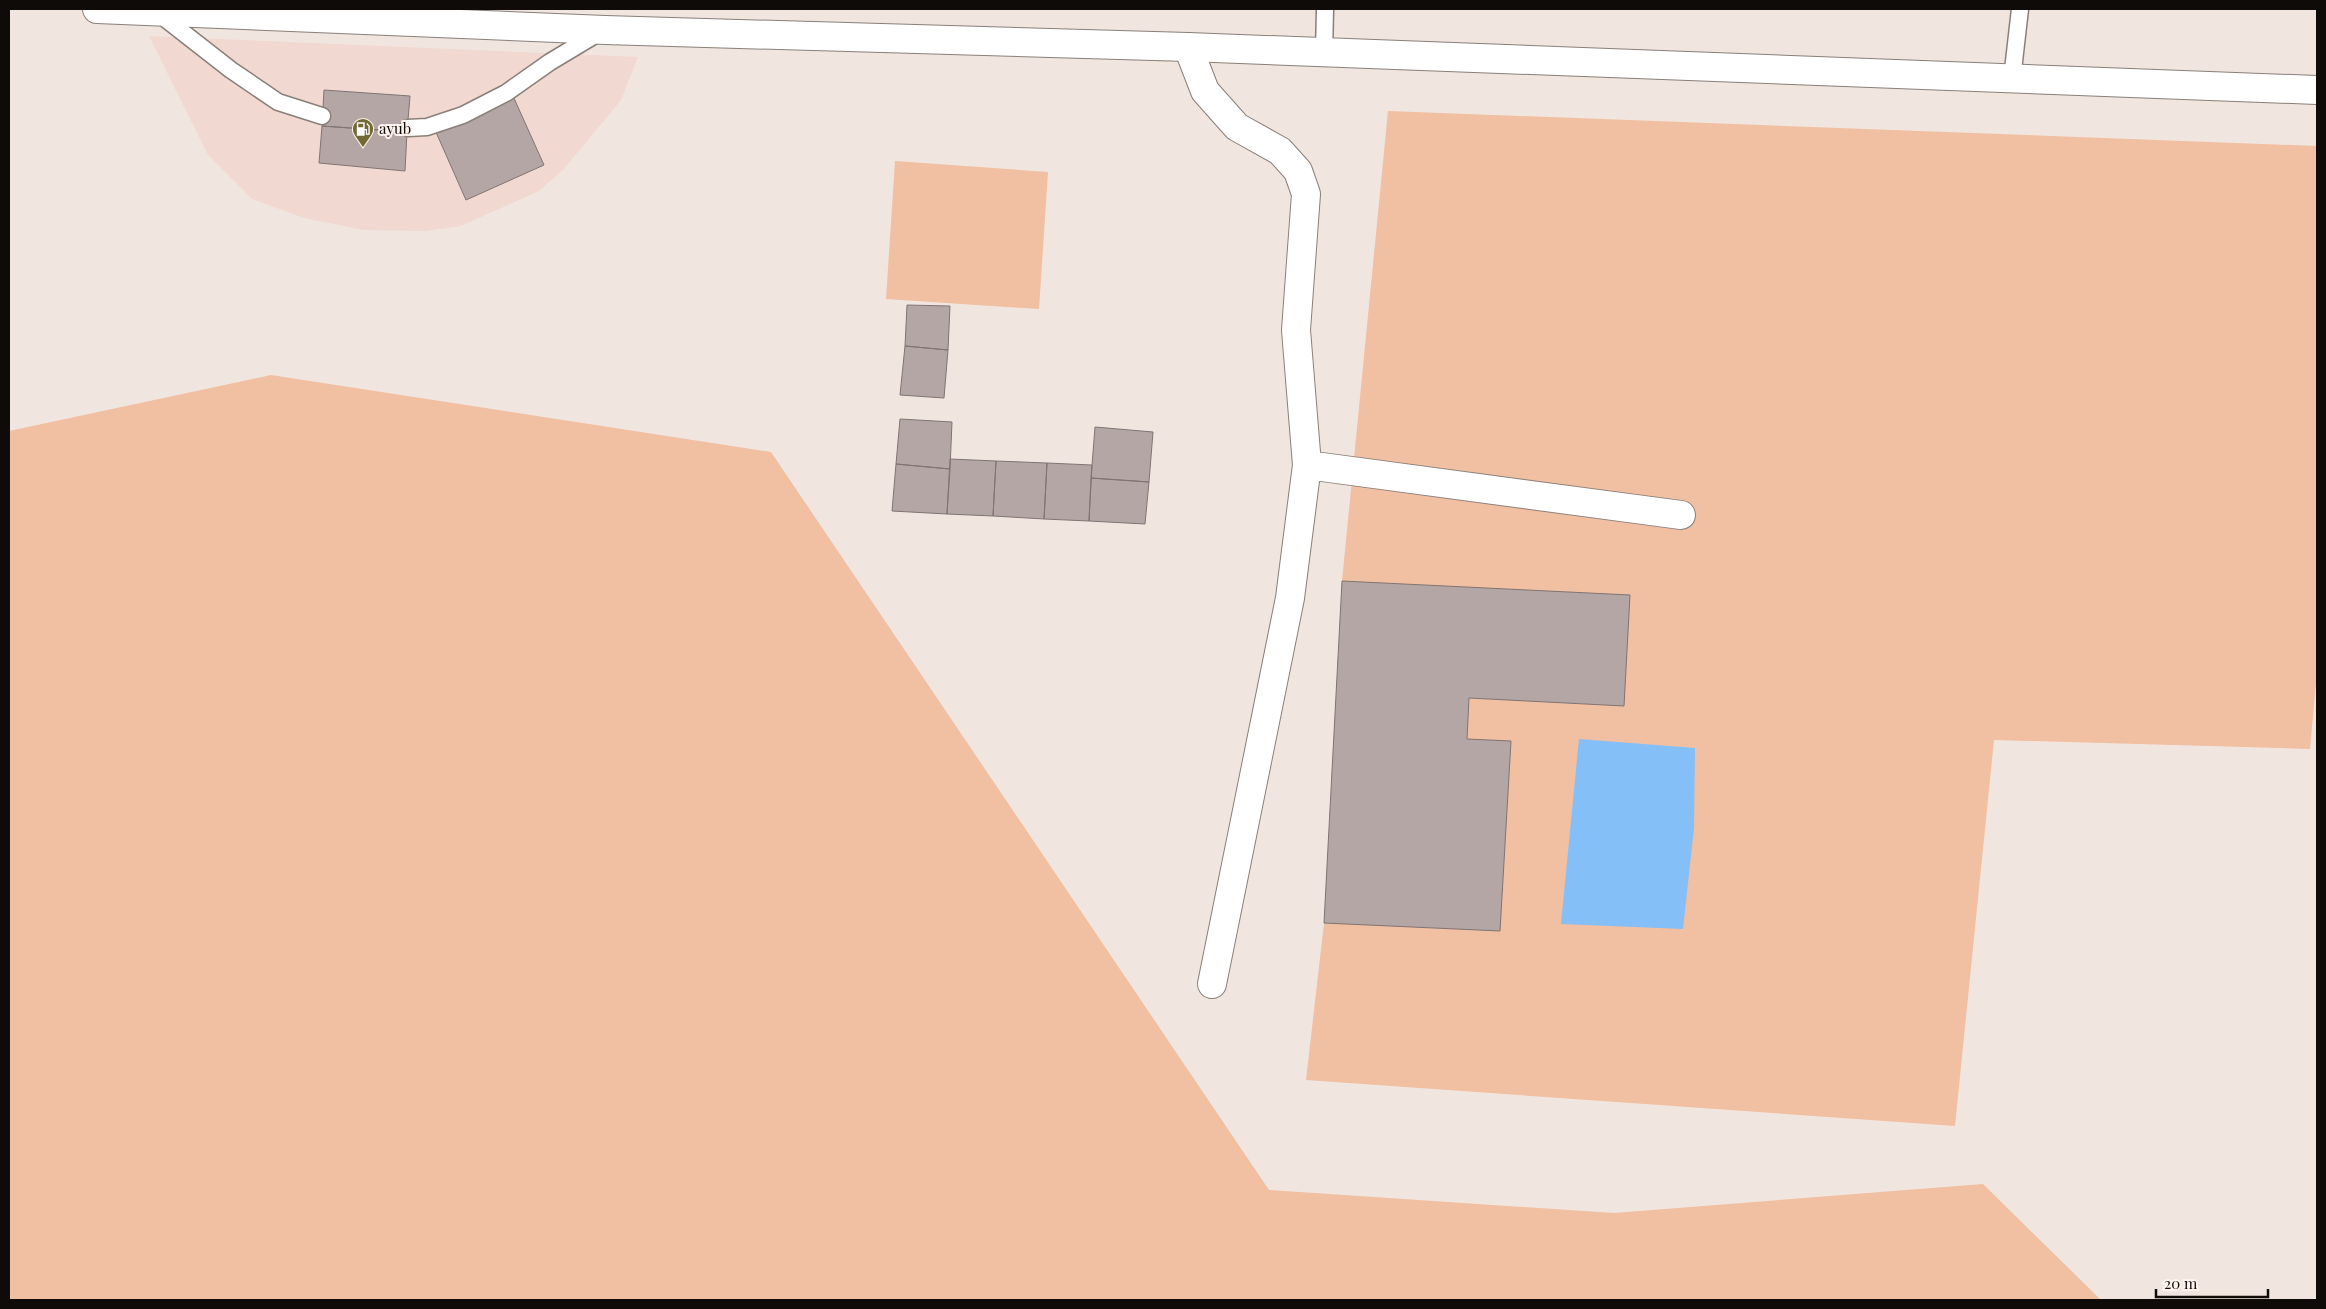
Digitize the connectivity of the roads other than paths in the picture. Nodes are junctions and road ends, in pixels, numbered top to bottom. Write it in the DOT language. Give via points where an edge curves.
graph roads {
  1 [pos="97,9"];
  2 [pos="1325,9"];
  3 [pos="2020,9"];
  4 [pos="154,10"];
  5 [pos="605,30"];
  6 [pos="1188,47"];
  7 [pos="1324,53"];
  8 [pos="2012,78"];
  9 [pos="2317,90"];
  10 [pos="322,116"];
  11 [pos="408,128"];
  12 [pos="1307,465"];
  13 [pos="1681,515"];
  14 [pos="1212,984"];
  1 -- 4 [label="main road"];
  2 -- 7 [label="lane"];
  3 -- 8 [label="lane"];
  4 -- 5 [label="main road"];
  4 -- 10 [label="lane" via="230,70 278,102"];
  5 -- 6 [label="main road"];
  5 -- 11 [label="lane" via="550,62 506,93 463,115 427,127"];
  6 -- 7 [label="main road"];
  6 -- 12 [label="main road" via="1205,91 1237,127 1280,151 1298,171 1306,194 1296,330"];
  7 -- 8 [label="main road"];
  8 -- 9 [label="main road"];
  12 -- 13 [label="main road"];
  12 -- 14 [label="main road" via="1290,598"];
}
